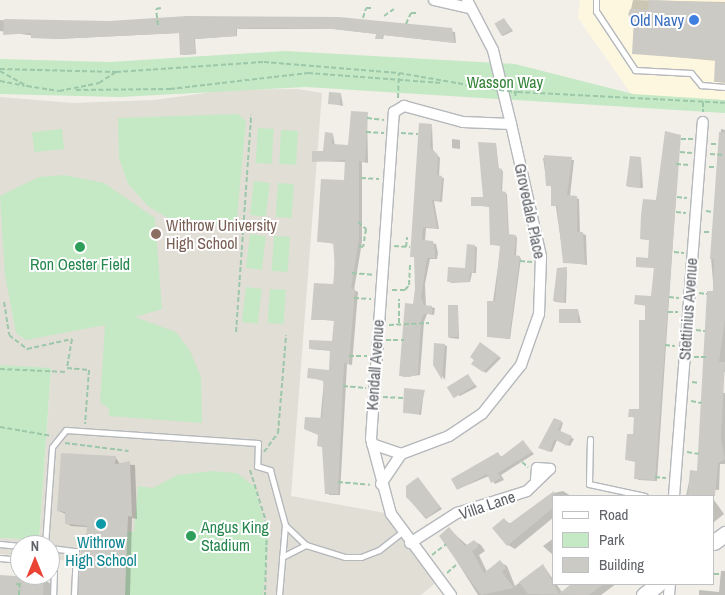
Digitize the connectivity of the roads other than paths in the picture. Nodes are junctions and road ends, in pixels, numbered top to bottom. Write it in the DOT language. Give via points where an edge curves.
graph roads {
  1 [pos="434,0"];
  2 [pos="596,0"];
  3 [pos="467,4"];
  4 [pos="725,87"];
  5 [pos="703,122"];
  6 [pos="511,124"];
  7 [pos="590,439"];
  8 [pos="372,444"];
  9 [pos="401,454"];
  10 [pos="536,479"];
  11 [pos="381,484"];
  12 [pos="640,495"];
  13 [pos="674,495"];
  14 [pos="285,525"];
  15 [pos="401,533"];
  16 [pos="46,535"];
  17 [pos="410,544"];
  18 [pos="306,545"];
  19 [pos="60,549"];
  20 [pos="282,558"];
  21 [pos="657,585"];
  22 [pos="74,595"];
  23 [pos="279,595"];
  24 [pos="451,595"];
  25 [pos="644,595"];
  1 -- 3 [label="street"];
  2 -- 4 [label="lane" via="596,11 635,70 691,73 701,85"];
  3 -- 6 [label="street, Grovedale Place" via="493,50"];
  5 -- 13 [label="street, Stettinius Avenue"];
  6 -- 8 [label="street, Kendall Avenue" via="463,122 395,113 373,393"];
  6 -- 9 [label="street, Grovedale Place" via="541,256 542,296 530,344 519,369 482,414 449,436"];
  7 -- 12 [label="lane" via="589,484"];
  8 -- 9 [label="street"];
  8 -- 11 [label="street, Kendall Avenue"];
  9 -- 11 [label="street"];
  10 -- 17 [label="street, Villa Lane" via="528,491 457,513"];
  11 -- 15 [label="street, Kendall Avenue"];
  14 -- 16 [label="lane" via="270,470 257,466 258,443 66,430 56,438"];
  14 -- 18 [label="lane"];
  14 -- 20 [label="lane"];
  15 -- 17 [label="street, Kendall Avenue"];
  15 -- 18 [label="lane" via="379,550 361,557 345,558"];
  17 -- 24 [label="street, Kendall Avenue"];
  18 -- 20 [label="lane"];
  19 -- 22 [label="lane" via="76,550"];
  20 -- 23 [label="lane"];
  21 -- 25 [label="main road"];
}
